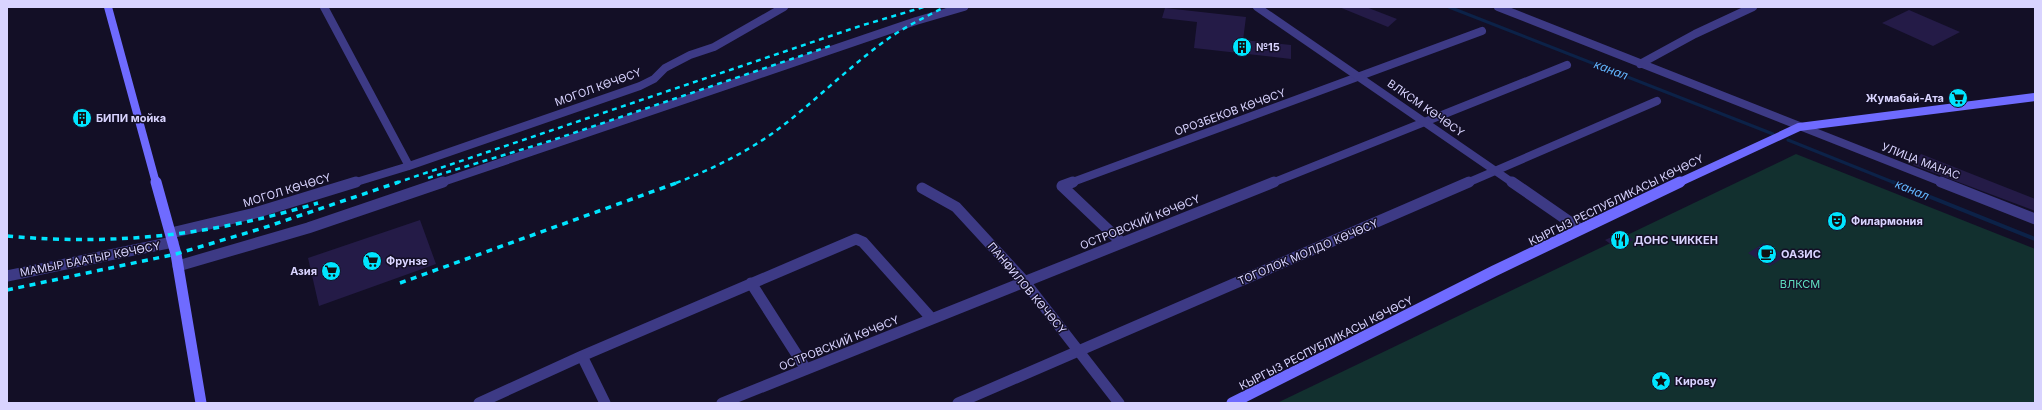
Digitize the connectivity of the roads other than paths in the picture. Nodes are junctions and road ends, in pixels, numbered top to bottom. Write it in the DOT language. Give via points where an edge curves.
graph roads {
  1 [pos="108,7"];
  2 [pos="324,7"];
  3 [pos="784,7"];
  4 [pos="964,7"];
  5 [pos="1258,7"];
  6 [pos="1498,7"];
  7 [pos="1753,7"];
  8 [pos="1482,31"];
  9 [pos="1640,64"];
  10 [pos="1567,65"];
  11 [pos="1360,77"];
  12 [pos="2035,97"];
  13 [pos="1657,101"];
  14 [pos="1424,122"];
  15 [pos="1799,127"];
  16 [pos="409,166"];
  17 [pos="1495,171"];
  18 [pos="922,188"];
  19 [pos="2035,219"];
  20 [pos="1580,229"];
  21 [pos="172,237"];
  22 [pos="1121,242"];
  23 [pos="178,266"];
  24 [pos="7,276"];
  25 [pos="1025,282"];
  26 [pos="751,283"];
  27 [pos="932,320"];
  28 [pos="1080,350"];
  29 [pos="582,356"];
  30 [pos="806,370"];
  31 [pos="201,403"];
  32 [pos="479,403"];
  33 [pos="605,403"];
  34 [pos="722,403"];
  35 [pos="958,403"];
  36 [pos="1119,403"];
  37 [pos="1232,403"];
  1 -- 21 [label="main road"];
  2 -- 16 [label="street"];
  3 -- 16 [label="street, МОГОЛ КӨЧӨСҮ" via="714,47 690,55 665,68 654,79 640,86"];
  4 -- 23 [label="street" via="916,21 308,228"];
  5 -- 11 [label="street, ВЛКСМ КӨЧӨСҮ"];
  6 -- 9 [label="street, УЛИЦА МАНАС"];
  7 -- 9 [label="street" via="1695,34"];
  8 -- 11 [label="street, ОРОЗБЕКОВ КӨЧӨСҮ"];
  9 -- 15 [label="street, УЛИЦА МАНАС"];
  10 -- 14 [label="street, ОСТРОВСКИЙ КӨЧӨСҮ"];
  11 -- 14 [label="street, ВЛКСМ КӨЧӨСҮ"];
  11 -- 22 [label="street, ОРОЗБЕКОВ КӨЧӨСҮ" via="1062,186"];
  12 -- 15 [label="main road, КЫРГЫЗ РЕСПУБЛИКАСЫ КӨЧӨСҮ"];
  13 -- 17 [label="street, ТОГОЛОК МОЛДО КӨЧӨСҮ"];
  14 -- 17 [label="street, ВЛКСМ КӨЧӨСҮ"];
  14 -- 22 [label="street, ОСТРОВСКИЙ КӨЧӨСҮ"];
  15 -- 19 [label="street, УЛИЦА МАНАС"];
  15 -- 20 [label="main road, КЫРГЫЗ РЕСПУБЛИКАСЫ КӨЧӨСҮ" via="1764,141"];
  16 -- 21 [label="street, МОГОЛ КӨЧӨСҮ"];
  17 -- 20 [label="street, ВЛКСМ КӨЧӨСҮ"];
  17 -- 28 [label="street, ТОГОЛОК МОЛДО КӨЧӨСҮ"];
  18 -- 25 [label="street, ПАНФИЛОВ КӨЧӨСҮ" via="956,207"];
  20 -- 37 [label="main road, КЫРГЫЗ РЕСПУБЛИКАСЫ КӨЧӨСҮ"];
  21 -- 23 [label="main road"];
  21 -- 24 [label="street, МАМЫР БААТЫР КӨЧӨСҮ"];
  22 -- 25 [label="street, ОСТРОВСКИЙ КӨЧӨСҮ"];
  23 -- 31 [label="main road"];
  25 -- 27 [label="street, ОСТРОВСКИЙ КӨЧӨСҮ"];
  25 -- 28 [label="street, ПАНФИЛОВ КӨЧӨСҮ"];
  26 -- 27 [label="street" via="856,239 863,242"];
  26 -- 29 [label="street"];
  26 -- 30 [label="street"];
  27 -- 30 [label="street, ОСТРОВСКИЙ КӨЧӨСҮ"];
  28 -- 35 [label="street, ТОГОЛОК МОЛДО КӨЧӨСҮ"];
  28 -- 36 [label="street, ПАНФИЛОВ КӨЧӨСҮ"];
  29 -- 32 [label="street"];
  29 -- 33 [label="street"];
  30 -- 34 [label="street, ОСТРОВСКИЙ КӨЧӨСҮ"];
}
